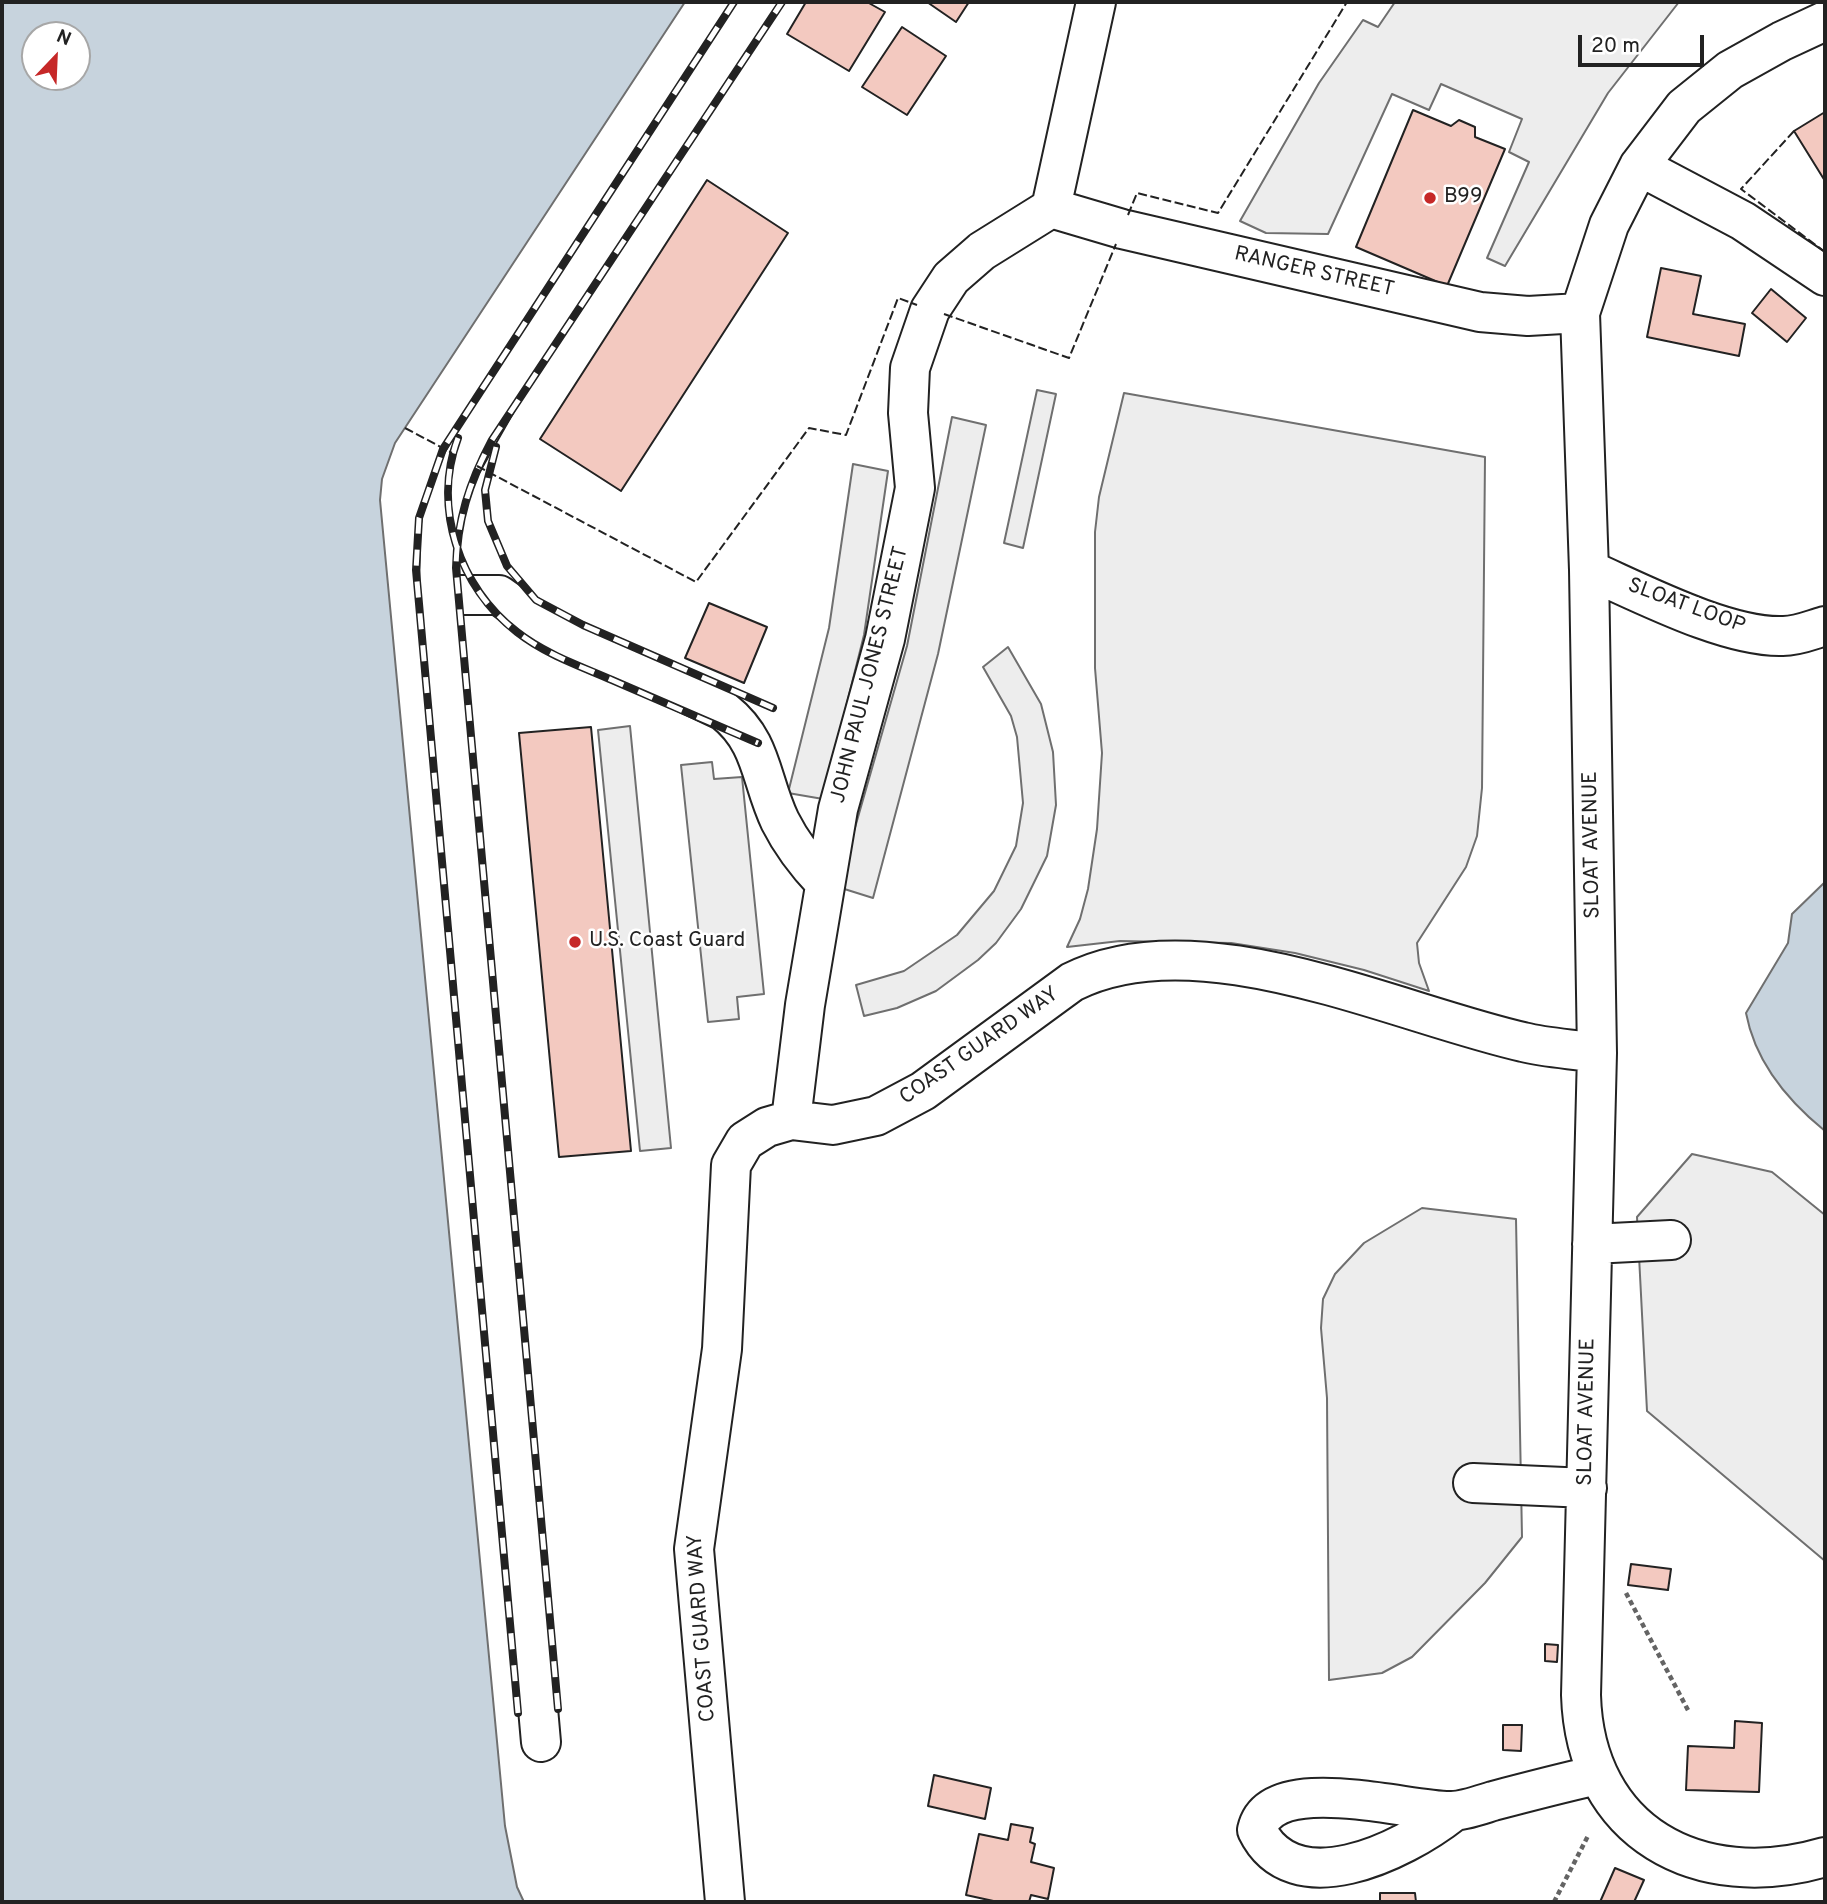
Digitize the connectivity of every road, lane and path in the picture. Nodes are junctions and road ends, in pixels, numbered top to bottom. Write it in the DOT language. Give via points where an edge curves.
graph roads {
  1 [pos="758,2"];
  2 [pos="1096,2"];
  3 [pos="1825,22"];
  4 [pos="1639,166"];
  5 [pos="1051,208"];
  6 [pos="1825,276"];
  7 [pos="1580,313"];
  8 [pos="1589,570"];
  9 [pos="439,595"];
  10 [pos="1825,626"];
  11 [pos="825,883"];
  12 [pos="1597,1053"];
  13 [pos="791,1120"];
  14 [pos="1671,1240"];
  15 [pos="1592,1244"];
  16 [pos="1473,1483"];
  17 [pos="1587,1488"];
  18 [pos="1621,1584"];
  19 [pos="1689,1712"];
  20 [pos="541,1742"];
  21 [pos="1603,1785"];
  22 [pos="1452,1812"];
  23 [pos="1825,1857"];
  24 [pos="725,1902"];
  25 [pos="1554,1902"];
  1 -- 9 [label="street" via="501,394 455,475 445,498 440,532"];
  2 -- 5 [label="street"];
  3 -- 4 [label="street, SLOAT AVENUE" via="1730,70 1684,107"];
  4 -- 6 [label="street" via="1743,221"];
  4 -- 7 [label="street, SLOAT AVENUE" via="1609,225"];
  5 -- 7 [label="street, RANGER STREET" via="1122,229 1480,312 1528,316"];
  5 -- 11 [label="street, JOHN PAUL JONES STREET" via="982,251 951,278 930,310 910,368 908,413 915,488 885,639 838,809"];
  7 -- 8 [label="street, SLOAT AVENUE"];
  8 -- 10 [label="street, SLOAT LOOP" via="1738,629 1785,636"];
  8 -- 12 [label="street, SLOAT AVENUE"];
  9 -- 11 [label="street" via="499,595 540,624 724,710 743,726 757,751 793,845"];
  9 -- 20 [label="street"];
  11 -- 13 [label="street, JOHN PAUL JONES STREET"];
  12 -- 13 [label="street, COAST GUARD WAY" via="1524,1042 1276,973 1167,960 1121,963 1072,982 923,1091 876,1116 833,1125"];
  12 -- 15 [label="street, SLOAT AVENUE"];
  13 -- 24 [label="street, COAST GUARD WAY" via="767,1127 745,1141 731,1164 722,1349 694,1549"];
  14 -- 15 [label="street"];
  15 -- 17 [label="street, SLOAT AVENUE"];
  16 -- 17 [label="street"];
  17 -- 21 [label="street, SLOAT AVENUE" via="1582,1718 1586,1743"];
  18 -- 19 [label="path"];
  21 -- 22 [label="street"];
  21 -- 23 [label="street" via="1627,1818 1644,1832 1700,1862 1771,1869"];
  21 -- 25 [label="path"];
}
